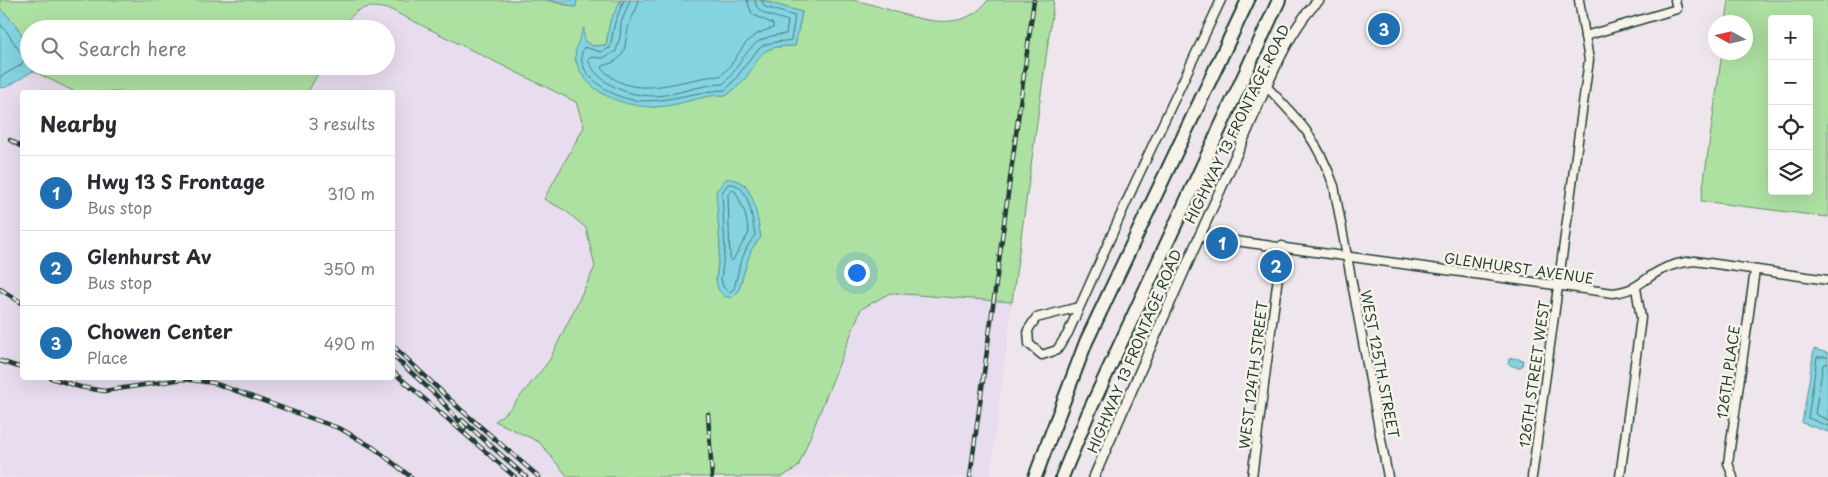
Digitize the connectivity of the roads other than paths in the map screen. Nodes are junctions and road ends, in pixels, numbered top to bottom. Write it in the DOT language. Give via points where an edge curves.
graph roads {
  1 [pos="1222,0"];
  2 [pos="1248,0"];
  3 [pos="1279,0"];
  4 [pos="1319,0"];
  5 [pos="1578,0"];
  6 [pos="1675,0"];
  7 [pos="1585,36"];
  8 [pos="1267,87"];
  9 [pos="1199,236"];
  10 [pos="1282,246"];
  11 [pos="1347,255"];
  12 [pos="1755,270"];
  13 [pos="1828,280"];
  14 [pos="1558,286"];
  15 [pos="1636,288"];
  16 [pos="1079,308"];
  17 [pos="1035,477"];
  18 [pos="1062,477"];
  19 [pos="1094,477"];
  20 [pos="1252,477"];
  21 [pos="1388,477"];
  22 [pos="1532,477"];
  23 [pos="1620,477"];
  24 [pos="1732,477"];
  1 -- 16 [label="street"];
  2 -- 17 [label="highway" via="1086,342"];
  3 -- 18 [label="highway"];
  4 -- 8 [label="street, HIGHWAY 13 FRONTAGE ROAD" via="1291,38"];
  5 -- 7 [label="street, 126TH STREET WEST"];
  6 -- 7 [label="street" via="1677,9"];
  7 -- 14 [label="street, 126TH STREET WEST" via="1589,60"];
  8 -- 9 [label="street, HIGHWAY 13 FRONTAGE ROAD"];
  8 -- 11 [label="street, WEST 125TH STREET" via="1303,125 1323,155 1334,186"];
  9 -- 10 [label="street, GLENHURST AVENUE"];
  9 -- 19 [label="street, HIGHWAY 13 FRONTAGE ROAD"];
  10 -- 11 [label="street, GLENHURST AVENUE"];
  10 -- 20 [label="street, WEST 124TH STREET"];
  11 -- 14 [label="street, GLENHURST AVENUE"];
  11 -- 21 [label="street, WEST 125TH STREET"];
  12 -- 13 [label="street, GLENHURST AVENUE"];
  12 -- 15 [label="street, GLENHURST AVENUE" via="1696,261 1678,263 1661,270"];
  12 -- 24 [label="street, 126TH PLACE" via="1728,462"];
  14 -- 15 [label="street, GLENHURST AVENUE" via="1613,293"];
  14 -- 22 [label="street, 126TH STREET WEST"];
  15 -- 23 [label="street" via="1641,318"];
  16 -- 16 [label="street" via="1036,318 1028,330 1029,344 1042,355 1057,350"];
}
